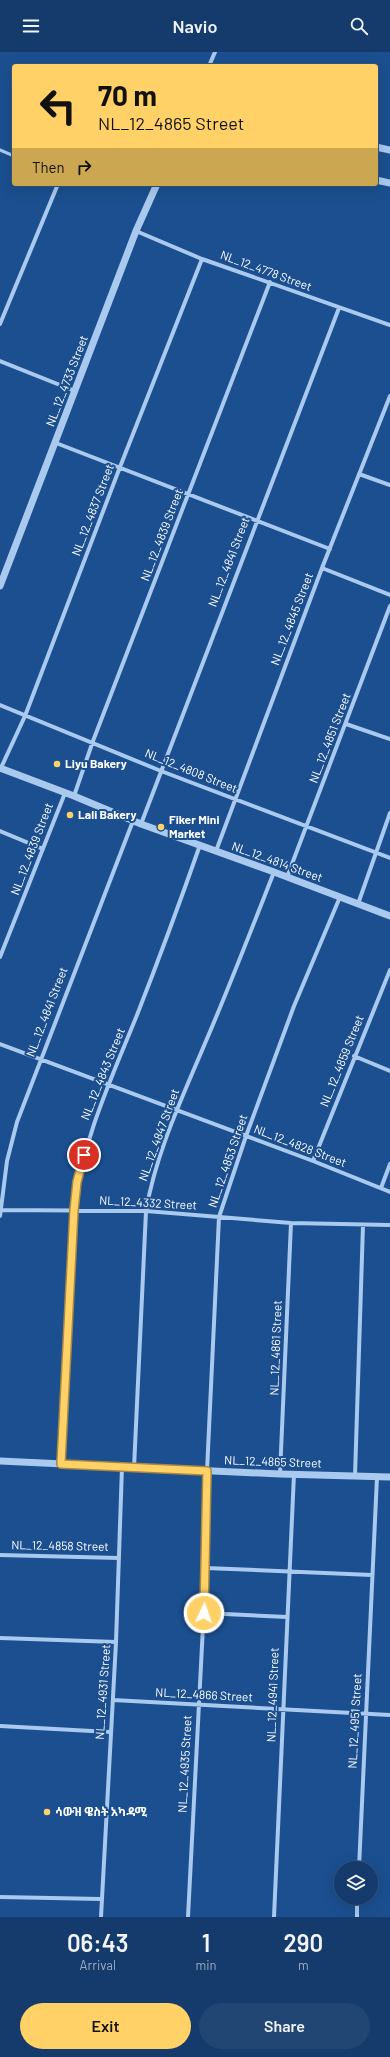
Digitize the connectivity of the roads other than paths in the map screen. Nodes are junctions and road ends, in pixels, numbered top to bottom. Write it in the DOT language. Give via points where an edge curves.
graph roads {
  1 [pos="214,52"];
  2 [pos="210,64"];
  3 [pos="378,147"];
  4 [pos="0,150"];
  5 [pos="390,150"];
  6 [pos="12,155"];
  7 [pos="378,180"];
  8 [pos="390,183"];
  9 [pos="57,186"];
  10 [pos="156,186"];
  11 [pos="136,232"];
  12 [pos="202,259"];
  13 [pos="270,282"];
  14 [pos="339,308"];
  15 [pos="0,324"];
  16 [pos="390,325"];
  17 [pos="0,361"];
  18 [pos="75,391"];
  19 [pos="390,396"];
  20 [pos="56,443"];
  21 [pos="120,467"];
  22 [pos="359,474"];
  23 [pos="390,485"];
  24 [pos="189,494"];
  25 [pos="256,520"];
  26 [pos="330,548"];
  27 [pos="322,568"];
  28 [pos="0,586"];
  29 [pos="390,595"];
  30 [pos="390,606"];
  31 [pos="0,705"];
  32 [pos="25,716"];
  33 [pos="346,724"];
  34 [pos="390,739"];
  35 [pos="93,742"];
  36 [pos="0,769"];
  37 [pos="161,771"];
  38 [pos="65,793"];
  39 [pos="74,796"];
  40 [pos="235,799"];
  41 [pos="390,813"];
  42 [pos="132,821"];
  43 [pos="141,824"];
  44 [pos="306,825"];
  45 [pos="0,831"];
  46 [pos="200,845"];
  47 [pos="43,849"];
  48 [pos="216,851"];
  49 [pos="375,852"];
  50 [pos="390,858"];
  51 [pos="274,872"];
  52 [pos="287,877"];
  53 [pos="340,897"];
  54 [pos="358,904"];
  55 [pos="390,916"];
  56 [pos="0,957"];
  57 [pos="390,970"];
  58 [pos="0,1044"];
  59 [pos="354,1056"];
  60 [pos="39,1060"];
  61 [pos="390,1071"];
  62 [pos="109,1084"];
  63 [pos="177,1110"];
  64 [pos="246,1136"];
  65 [pos="313,1161"];
  66 [pos="390,1164"];
  67 [pos="381,1188"];
  68 [pos="390,1192"];
  69 [pos="0,1210"];
  70 [pos="74,1210"];
  71 [pos="146,1211"];
  72 [pos="0,1216"];
  73 [pos="219,1217"];
  74 [pos="291,1224"];
  75 [pos="363,1224"];
  76 [pos="390,1225"];
  77 [pos="0,1461"];
  78 [pos="61,1464"];
  79 [pos="122,1467"];
  80 [pos="134,1468"];
  81 [pos="207,1471"];
  82 [pos="280,1474"];
  83 [pos="294,1474"];
  84 [pos="354,1476"];
  85 [pos="377,1477"];
  86 [pos="390,1477"];
  87 [pos="0,1555"];
  88 [pos="119,1558"];
  89 [pos="206,1568"];
  90 [pos="290,1570"];
  91 [pos="372,1575"];
  92 [pos="204,1613"];
  93 [pos="287,1617"];
  94 [pos="0,1638"];
  95 [pos="116,1642"];
  96 [pos="113,1700"];
  97 [pos="198,1705"];
  98 [pos="283,1709"];
  99 [pos="365,1714"];
  100 [pos="390,1715"];
  101 [pos="0,1726"];
  102 [pos="110,1732"];
  103 [pos="359,1861"];
  104 [pos="0,1897"];
  105 [pos="102,1899"];
  106 [pos="357,1905"];
  107 [pos="101,1917"];
  108 [pos="188,1917"];
  109 [pos="274,1917"];
  110 [pos="356,1917"];
  1 -- 2 [label="street"];
  3 -- 5 [label="street"];
  4 -- 6 [label="lane"];
  7 -- 8 [label="street"];
  9 -- 15 [label="street"];
  10 -- 11 [label="street, NL_12_4733 Street"];
  11 -- 12 [label="street, NL_12_4778 Street"];
  11 -- 18 [label="street, NL_12_4733 Street"];
  12 -- 13 [label="street, NL_12_4778 Street"];
  12 -- 21 [label="street, NL_12_4837 Street"];
  13 -- 14 [label="street, NL_12_4778 Street"];
  13 -- 24 [label="street, NL_12_4839 Street"];
  14 -- 16 [label="street, NL_12_4778 Street"];
  14 -- 25 [label="street, NL_12_4841 Street"];
  17 -- 18 [label="street"];
  18 -- 20 [label="street, NL_12_4733 Street"];
  19 -- 22 [label="street, NL_12_4845 Street"];
  20 -- 21 [label="street"];
  20 -- 28 [label="street, NL_12_4733 Street"];
  21 -- 24 [label="street"];
  21 -- 32 [label="street, NL_12_4837 Street"];
  22 -- 23 [label="street"];
  22 -- 26 [label="street, NL_12_4845 Street"];
  24 -- 25 [label="street"];
  24 -- 35 [label="street, NL_12_4839 Street"];
  25 -- 26 [label="street"];
  25 -- 37 [label="street, NL_12_4841 Street"];
  26 -- 27 [label="street, NL_12_4845 Street"];
  27 -- 29 [label="street"];
  27 -- 40 [label="street, NL_12_4845 Street"];
  30 -- 33 [label="street, NL_12_4851 Street"];
  31 -- 32 [label="street, NL_12_4808 Street"];
  32 -- 35 [label="street, NL_12_4808 Street"];
  32 -- 36 [label="street, NL_12_4837 Street"];
  33 -- 34 [label="street"];
  33 -- 44 [label="street, NL_12_4851 Street"];
  35 -- 37 [label="street, NL_12_4808 Street"];
  35 -- 39 [label="street, NL_12_4839 Street"];
  36 -- 38 [label="street, NL_12_4814 Street"];
  37 -- 40 [label="street, NL_12_4808 Street"];
  37 -- 43 [label="street, NL_12_4841 Street"];
  38 -- 39 [label="street, NL_12_4814 Street"];
  38 -- 47 [label="street, NL_12_4839 Street"];
  39 -- 42 [label="street, NL_12_4814 Street"];
  40 -- 44 [label="street, NL_12_4808 Street"];
  40 -- 48 [label="street, NL_12_4845 Street"];
  41 -- 49 [label="street"];
  42 -- 43 [label="street, NL_12_4814 Street"];
  42 -- 60 [label="street, NL_12_4841 Street"];
  43 -- 46 [label="street, NL_12_4814 Street"];
  44 -- 49 [label="street, NL_12_4808 Street"];
  44 -- 52 [label="street, NL_12_4851 Street"];
  45 -- 47 [label="street"];
  46 -- 48 [label="street, NL_12_4814 Street"];
  46 -- 62 [label="street, NL_12_4843 Street" via="160,958"];
  47 -- 56 [label="street, NL_12_4839 Street"];
  48 -- 51 [label="street, NL_12_4814 Street"];
  49 -- 50 [label="street, NL_12_4808 Street"];
  49 -- 54 [label="street"];
  51 -- 52 [label="street, NL_12_4814 Street"];
  51 -- 63 [label="street, NL_12_4847 Street"];
  52 -- 53 [label="street, NL_12_4814 Street"];
  53 -- 54 [label="street, NL_12_4814 Street"];
  53 -- 64 [label="street, NL_12_4853 Street" via="294,1006"];
  54 -- 55 [label="street, NL_12_4814 Street"];
  57 -- 59 [label="street, NL_12_4859 Street"];
  58 -- 60 [label="street, NL_12_4828 Street"];
  59 -- 61 [label="street"];
  59 -- 65 [label="street, NL_12_4859 Street"];
  60 -- 62 [label="street, NL_12_4828 Street"];
  60 -- 69 [label="street, NL_12_4841 Street" via="17,1122 7,1161"];
  62 -- 63 [label="street, NL_12_4828 Street"];
  62 -- 70 [label="street, NL_12_4843 Street" via="84,1155 77,1182"];
  63 -- 64 [label="street, NL_12_4828 Street"];
  63 -- 71 [label="street, NL_12_4847 Street" via="156,1168"];
  64 -- 65 [label="street, NL_12_4828 Street"];
  64 -- 73 [label="street, NL_12_4853 Street"];
  65 -- 67 [label="street, NL_12_4828 Street"];
  66 -- 67 [label="street"];
  67 -- 68 [label="street, NL_12_4828 Street"];
  69 -- 70 [label="street, NL_12_4332 Street"];
  69 -- 72 [label="street, NL_12_4841 Street"];
  70 -- 71 [label="street, NL_12_4332 Street"];
  70 -- 78 [label="street, NL_12_4843 Street"];
  71 -- 73 [label="street, NL_12_4332 Street"];
  71 -- 80 [label="street, NL_12_4847 Street"];
  73 -- 74 [label="street, NL_12_4332 Street"];
  73 -- 81 [label="street, NL_12_4853 Street"];
  74 -- 75 [label="street, NL_12_4332 Street"];
  74 -- 82 [label="street, NL_12_4861 Street"];
  75 -- 76 [label="street, NL_12_4332 Street"];
  75 -- 84 [label="street"];
  77 -- 78 [label="street, NL_12_4865 Street"];
  78 -- 79 [label="street, NL_12_4865 Street"];
  79 -- 80 [label="street, NL_12_4865 Street"];
  79 -- 88 [label="street, NL_12_4931 Street"];
  80 -- 81 [label="street, NL_12_4865 Street"];
  81 -- 82 [label="street, NL_12_4865 Street"];
  81 -- 89 [label="street, NL_12_4935 Street"];
  82 -- 83 [label="street, NL_12_4865 Street"];
  83 -- 84 [label="street, NL_12_4865 Street"];
  83 -- 90 [label="street, NL_12_4941 Street"];
  84 -- 85 [label="street, NL_12_4865 Street"];
  85 -- 86 [label="street, NL_12_4865 Street"];
  85 -- 91 [label="street, NL_12_4951 Street"];
  87 -- 88 [label="street, NL_12_4858 Street"];
  88 -- 95 [label="street, NL_12_4931 Street"];
  89 -- 90 [label="street"];
  89 -- 92 [label="street, NL_12_4935 Street"];
  90 -- 91 [label="street"];
  90 -- 93 [label="street, NL_12_4941 Street"];
  91 -- 99 [label="street, NL_12_4951 Street"];
  92 -- 93 [label="street"];
  92 -- 97 [label="street, NL_12_4935 Street"];
  93 -- 98 [label="street, NL_12_4941 Street"];
  94 -- 95 [label="street"];
  95 -- 96 [label="street, NL_12_4931 Street"];
  96 -- 97 [label="street, NL_12_4866 Street"];
  96 -- 102 [label="street, NL_12_4931 Street"];
  97 -- 98 [label="street, NL_12_4866 Street"];
  97 -- 108 [label="street, NL_12_4935 Street"];
  98 -- 99 [label="street, NL_12_4866 Street"];
  98 -- 109 [label="street, NL_12_4941 Street"];
  99 -- 100 [label="street, NL_12_4866 Street"];
  99 -- 103 [label="street, NL_12_4951 Street"];
  101 -- 102 [label="street"];
  102 -- 105 [label="street, NL_12_4931 Street"];
  104 -- 105 [label="street"];
  105 -- 107 [label="street, NL_12_4931 Street"];
  106 -- 110 [label="street"];
}
